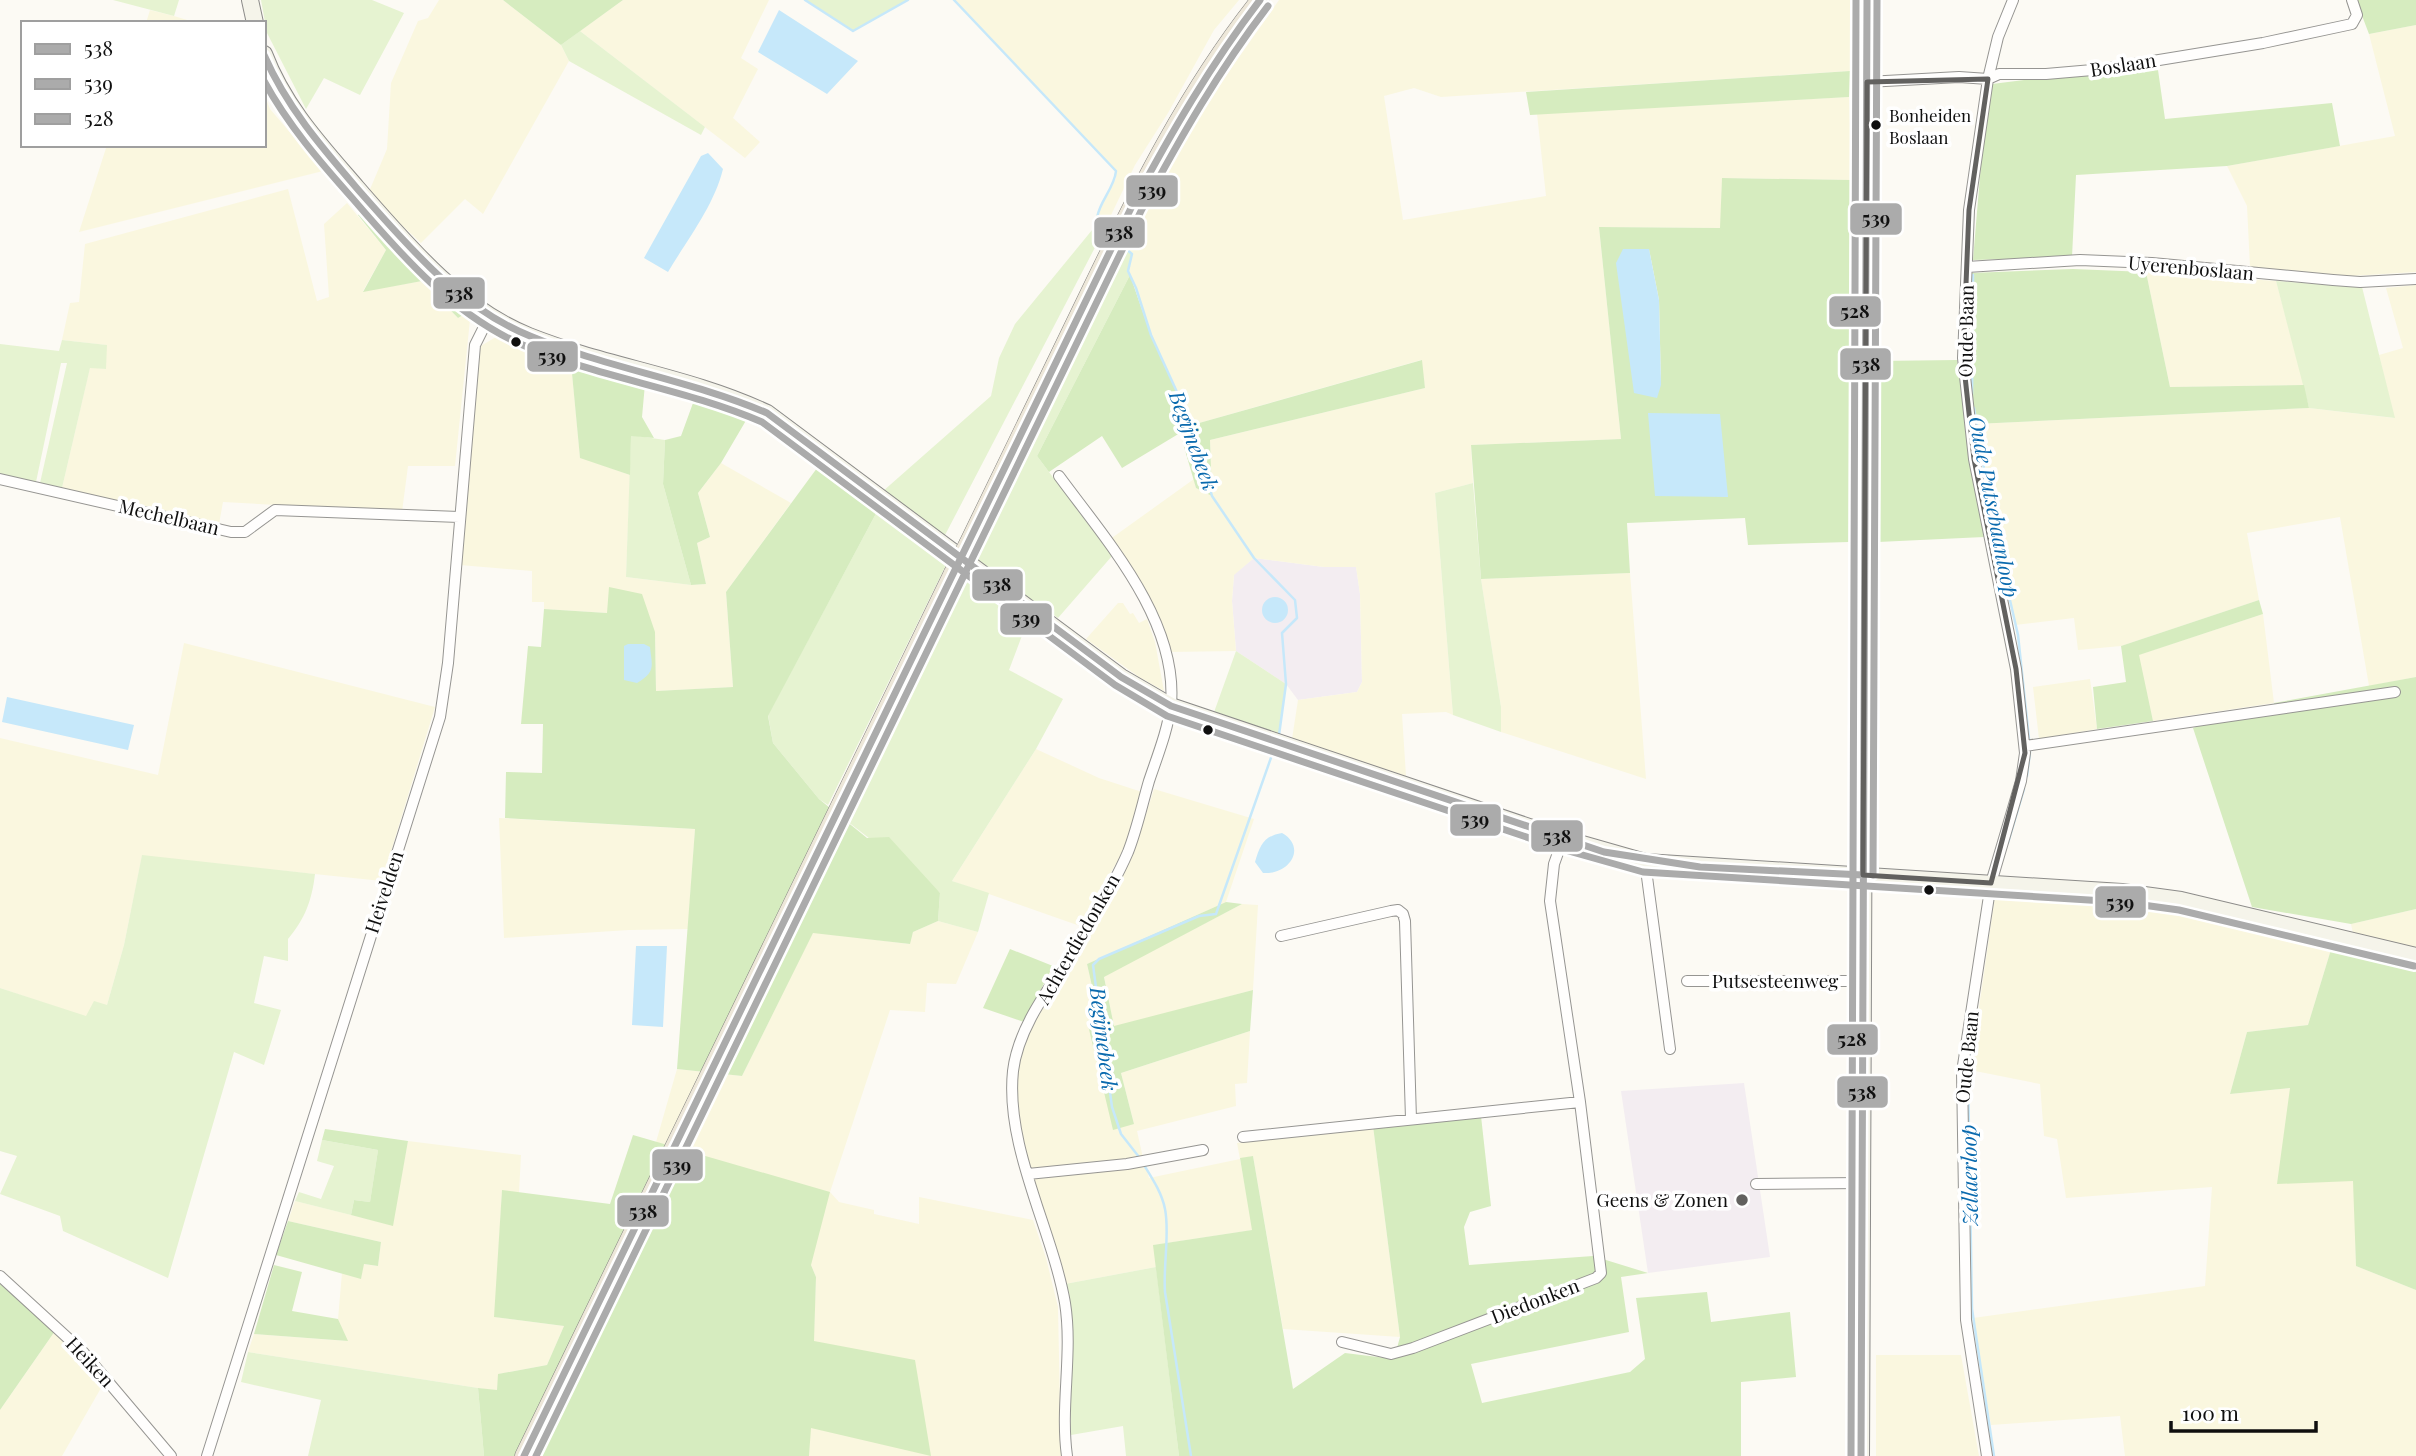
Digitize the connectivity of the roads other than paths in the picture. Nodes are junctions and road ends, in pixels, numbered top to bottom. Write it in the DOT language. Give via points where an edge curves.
graph roads {
  1 [pos="250,0"];
  2 [pos="1260,0"];
  3 [pos="1867,0"];
  4 [pos="2013,0"];
  5 [pos="2352,0"];
  6 [pos="255,21"];
  7 [pos="266,58"];
  8 [pos="1988,79"];
  9 [pos="1867,82"];
  10 [pos="1967,267"];
  11 [pos="2416,279"];
  12 [pos="490,315"];
  13 [pos="1059,476"];
  14 [pos="0,479"];
  15 [pos="459,517"];
  16 [pos="2395,692"];
  17 [pos="1171,706"];
  18 [pos="2025,746"];
  19 [pos="1568,841"];
  20 [pos="1645,862"];
  21 [pos="1863,875"];
  22 [pos="1991,883"];
  23 [pos="1281,936"];
  24 [pos="2416,956"];
  25 [pos="1687,981"];
  26 [pos="1863,981"];
  27 [pos="1670,1049"];
  28 [pos="1580,1102"];
  29 [pos="1411,1119"];
  30 [pos="1242,1137"];
  31 [pos="1203,1150"];
  32 [pos="1028,1174"];
  33 [pos="1862,1183"];
  34 [pos="1756,1184"];
  35 [pos="0,1276"];
  36 [pos="1342,1342"];
  37 [pos="172,1456"];
  38 [pos="207,1456"];
  39 [pos="524,1456"];
  40 [pos="1067,1456"];
  41 [pos="1861,1456"];
  42 [pos="1987,1456"];
  1 -- 6 [label="street"];
  2 -- 39 [label="main road, bridge" via="1188,106 1139,192"];
  3 -- 9 [label="street, Putsesteenweg"];
  4 -- 8 [label="street, Oude Baan"];
  5 -- 8 [label="street, Boslaan" via="2357,15 2346,27 2104,69 1999,74"];
  7 -- 12 [label="street" via="308,132 451,287"];
  8 -- 9 [label="street, Boslaan"];
  8 -- 10 [label="street, Oude Baan" via="1969,210"];
  9 -- 21 [label="street, Putsesteenweg"];
  10 -- 11 [label="street, Uyerenboslaan" via="2080,260 2360,282"];
  10 -- 18 [label="street, Oude Baan" via="1963,358 1967,406 2016,669"];
  12 -- 15 [label="street, Heivelden" via="475,345"];
  12 -- 17 [label="street" via="540,340 729,396 767,413 1121,677"];
  13 -- 17 [label="street, Achterdiedonken" via="1153,616 1169,671"];
  14 -- 15 [label="street, Mechelbaan" via="231,532 245,532 275,510"];
  15 -- 38 [label="street, Heivelden" via="440,717"];
  16 -- 18 [label="street"];
  17 -- 19 [label="street"];
  17 -- 32 [label="street, Achterdiedonken" via="1126,856 1017,1053 1012,1096"];
  18 -- 22 [label="street, Oude Baan" via="2021,781"];
  19 -- 20 [label="street"];
  19 -- 28 [label="street, Diedonken" via="1553,864 1550,901"];
  20 -- 21 [label="street"];
  20 -- 27 [label="street"];
  21 -- 22 [label="street"];
  21 -- 26 [label="street, Putsesteenweg"];
  22 -- 24 [label="street" via="2181,900"];
  22 -- 42 [label="street, Oude Baan" via="1961,1100 1966,1320"];
  23 -- 29 [label="street" via="1391,911 1403,914"];
  25 -- 26 [label="street, Putsesteenweg"];
  26 -- 33 [label="street, Putsesteenweg"];
  28 -- 29 [label="street"];
  28 -- 36 [label="street, Diedonken" via="1601,1273 1413,1348 1391,1353"];
  29 -- 30 [label="street"];
  31 -- 32 [label="street" via="1127,1164"];
  32 -- 40 [label="street, Achterdiedonken" via="1065,1305"];
  33 -- 34 [label="street"];
  33 -- 41 [label="street, Putsesteenweg"];
  35 -- 37 [label="street, Heiken" via="83,1352"];
}
